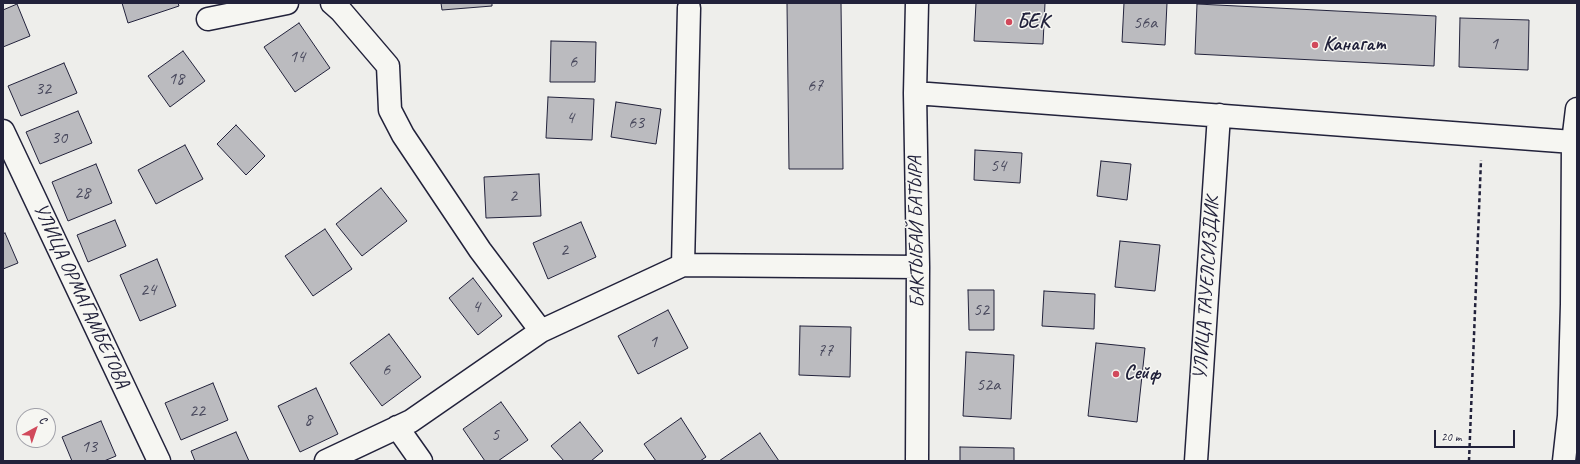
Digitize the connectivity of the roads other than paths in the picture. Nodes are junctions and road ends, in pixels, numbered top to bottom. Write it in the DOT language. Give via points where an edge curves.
graph roads {
  1 [pos="287,3"];
  2 [pos="332,3"];
  3 [pos="917,3"];
  4 [pos="689,8"];
  5 [pos="208,20"];
  6 [pos="915,93"];
  7 [pos="1577,109"];
  8 [pos="1219,114"];
  9 [pos="3,131"];
  10 [pos="1573,142"];
  11 [pos="683,265"];
  12 [pos="918,267"];
  13 [pos="1575,306"];
  14 [pos="541,332"];
  15 [pos="1573,412"];
  16 [pos="397,428"];
  17 [pos="159,461"];
  18 [pos="326,461"];
  19 [pos="421,461"];
  20 [pos="917,461"];
  21 [pos="1196,461"];
  22 [pos="1564,461"];
  1 -- 5 [label="street"];
  2 -- 14 [label="street" via="388,66 390,110 403,135 480,250"];
  3 -- 6 [label="street, БАКТЫБАЙ БАТЫРА"];
  4 -- 11 [label="street"];
  6 -- 8 [label="street"];
  6 -- 12 [label="street, БАКТЫБАЙ БАТЫРА"];
  7 -- 10 [label="street"];
  8 -- 10 [label="street"];
  8 -- 21 [label="street, УЛИЦА ТАУЕЛСИЗДИК"];
  9 -- 17 [label="street, УЛИЦА ОРМАГАМБЕТОВА"];
  10 -- 13 [label="street"];
  11 -- 12 [label="street"];
  11 -- 14 [label="street"];
  12 -- 20 [label="street, БАКТЫБАЙ БАТЫРА"];
  13 -- 15 [label="street"];
  14 -- 16 [label="street"];
  15 -- 22 [label="street"];
  16 -- 18 [label="street"];
  16 -- 19 [label="street"];
}
